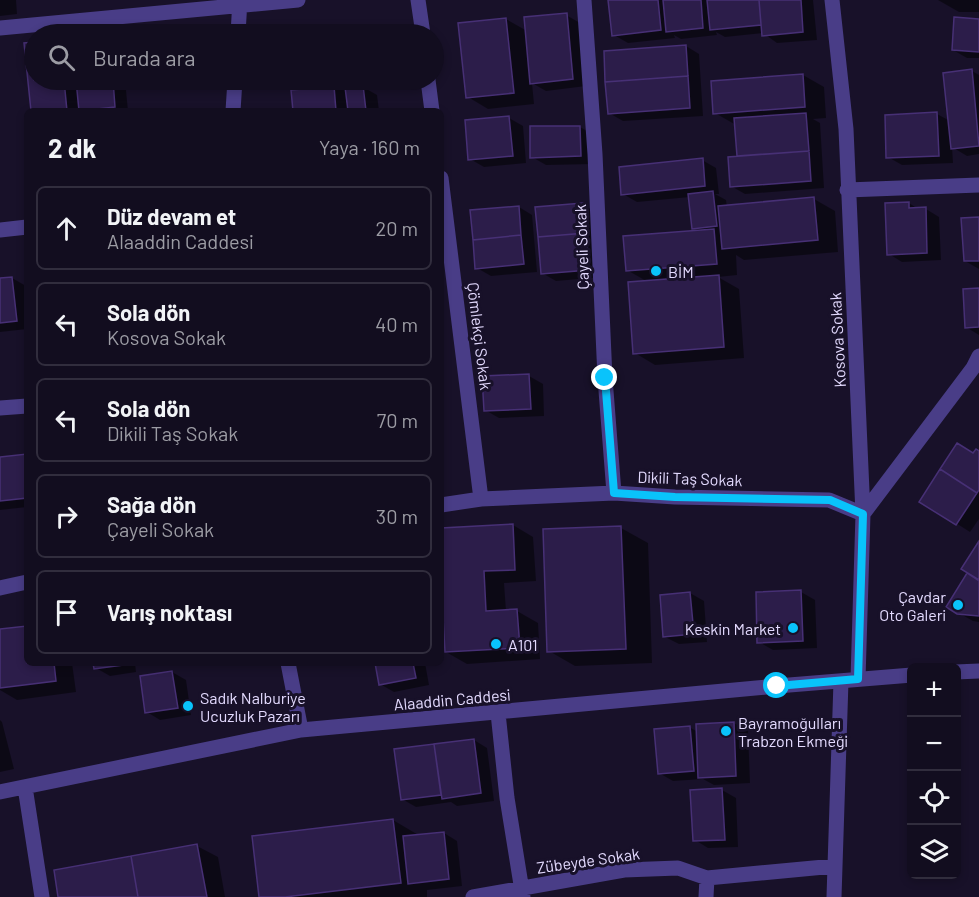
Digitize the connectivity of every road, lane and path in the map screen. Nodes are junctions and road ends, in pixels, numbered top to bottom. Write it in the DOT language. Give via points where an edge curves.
graph roads {
  1 [pos="298,0"];
  2 [pos="418,0"];
  3 [pos="584,0"];
  4 [pos="832,0"];
  5 [pos="240,2"];
  6 [pos="37,24"];
  7 [pos="239,24"];
  8 [pos="422,24"];
  9 [pos="24,25"];
  10 [pos="0,28"];
  11 [pos="234,90"];
  12 [pos="429,90"];
  13 [pos="233,108"];
  14 [pos="432,108"];
  15 [pos="979,184"];
  16 [pos="847,190"];
  17 [pos="444,202"];
  18 [pos="24,227"];
  19 [pos="0,230"];
  20 [pos="979,356"];
  21 [pos="24,406"];
  22 [pos="0,408"];
  23 [pos="614,493"];
  24 [pos="481,499"];
  25 [pos="444,505"];
  26 [pos="863,514"];
  27 [pos="24,583"];
  28 [pos="0,588"];
  29 [pos="289,666"];
  30 [pos="979,671"];
  31 [pos="961,672"];
  32 [pos="907,675"];
  33 [pos="858,679"];
  34 [pos="841,681"];
  35 [pos="498,713"];
  36 [pos="301,730"];
  37 [pos="25,787"];
  38 [pos="0,792"];
  39 [pos="835,866"];
  40 [pos="707,878"];
  41 [pos="522,893"];
  42 [pos="42,897"];
  43 [pos="473,897"];
  44 [pos="706,897"];
  45 [pos="834,897"];
  1 -- 5 [label="street"];
  2 -- 8 [label="street"];
  3 -- 23 [label="street, Çayeli Sokak"];
  4 -- 16 [label="street, Kosova Sokak" via="846,129"];
  5 -- 6 [label="street"];
  5 -- 7 [label="street"];
  9 -- 10 [label="street"];
  11 -- 13 [label="street"];
  12 -- 14 [label="street"];
  15 -- 16 [label="street"];
  16 -- 26 [label="street, Kosova Sokak"];
  17 -- 24 [label="street, Çömlekçi Sokak"];
  18 -- 19 [label="street"];
  20 -- 26 [label="street"];
  21 -- 22 [label="street"];
  23 -- 24 [label="street, Dikili Taş Sokak"];
  23 -- 26 [label="street, Dikili Taş Sokak" via="830,500"];
  24 -- 25 [label="street, Dikili Taş Sokak"];
  26 -- 33 [label="street, Kosova Sokak"];
  27 -- 28 [label="street"];
  29 -- 36 [label="street"];
  30 -- 31 [label="street"];
  32 -- 33 [label="street, Alaaddin Caddesi"];
  33 -- 34 [label="street, Alaaddin Caddesi"];
  34 -- 35 [label="street, Alaaddin Caddesi"];
  34 -- 39 [label="street"];
  35 -- 36 [label="street, Alaaddin Caddesi"];
  35 -- 41 [label="street"];
  36 -- 37 [label="street, Alaaddin Caddesi"];
  37 -- 38 [label="street, Alaaddin Caddesi"];
  37 -- 42 [label="street"];
  39 -- 40 [label="street, Zübeyde Sokak"];
  39 -- 45 [label="street"];
  40 -- 41 [label="street, Zübeyde Sokak" via="678,868 624,870"];
  40 -- 44 [label="street"];
  41 -- 43 [label="street, Zübeyde Sokak"];
}
